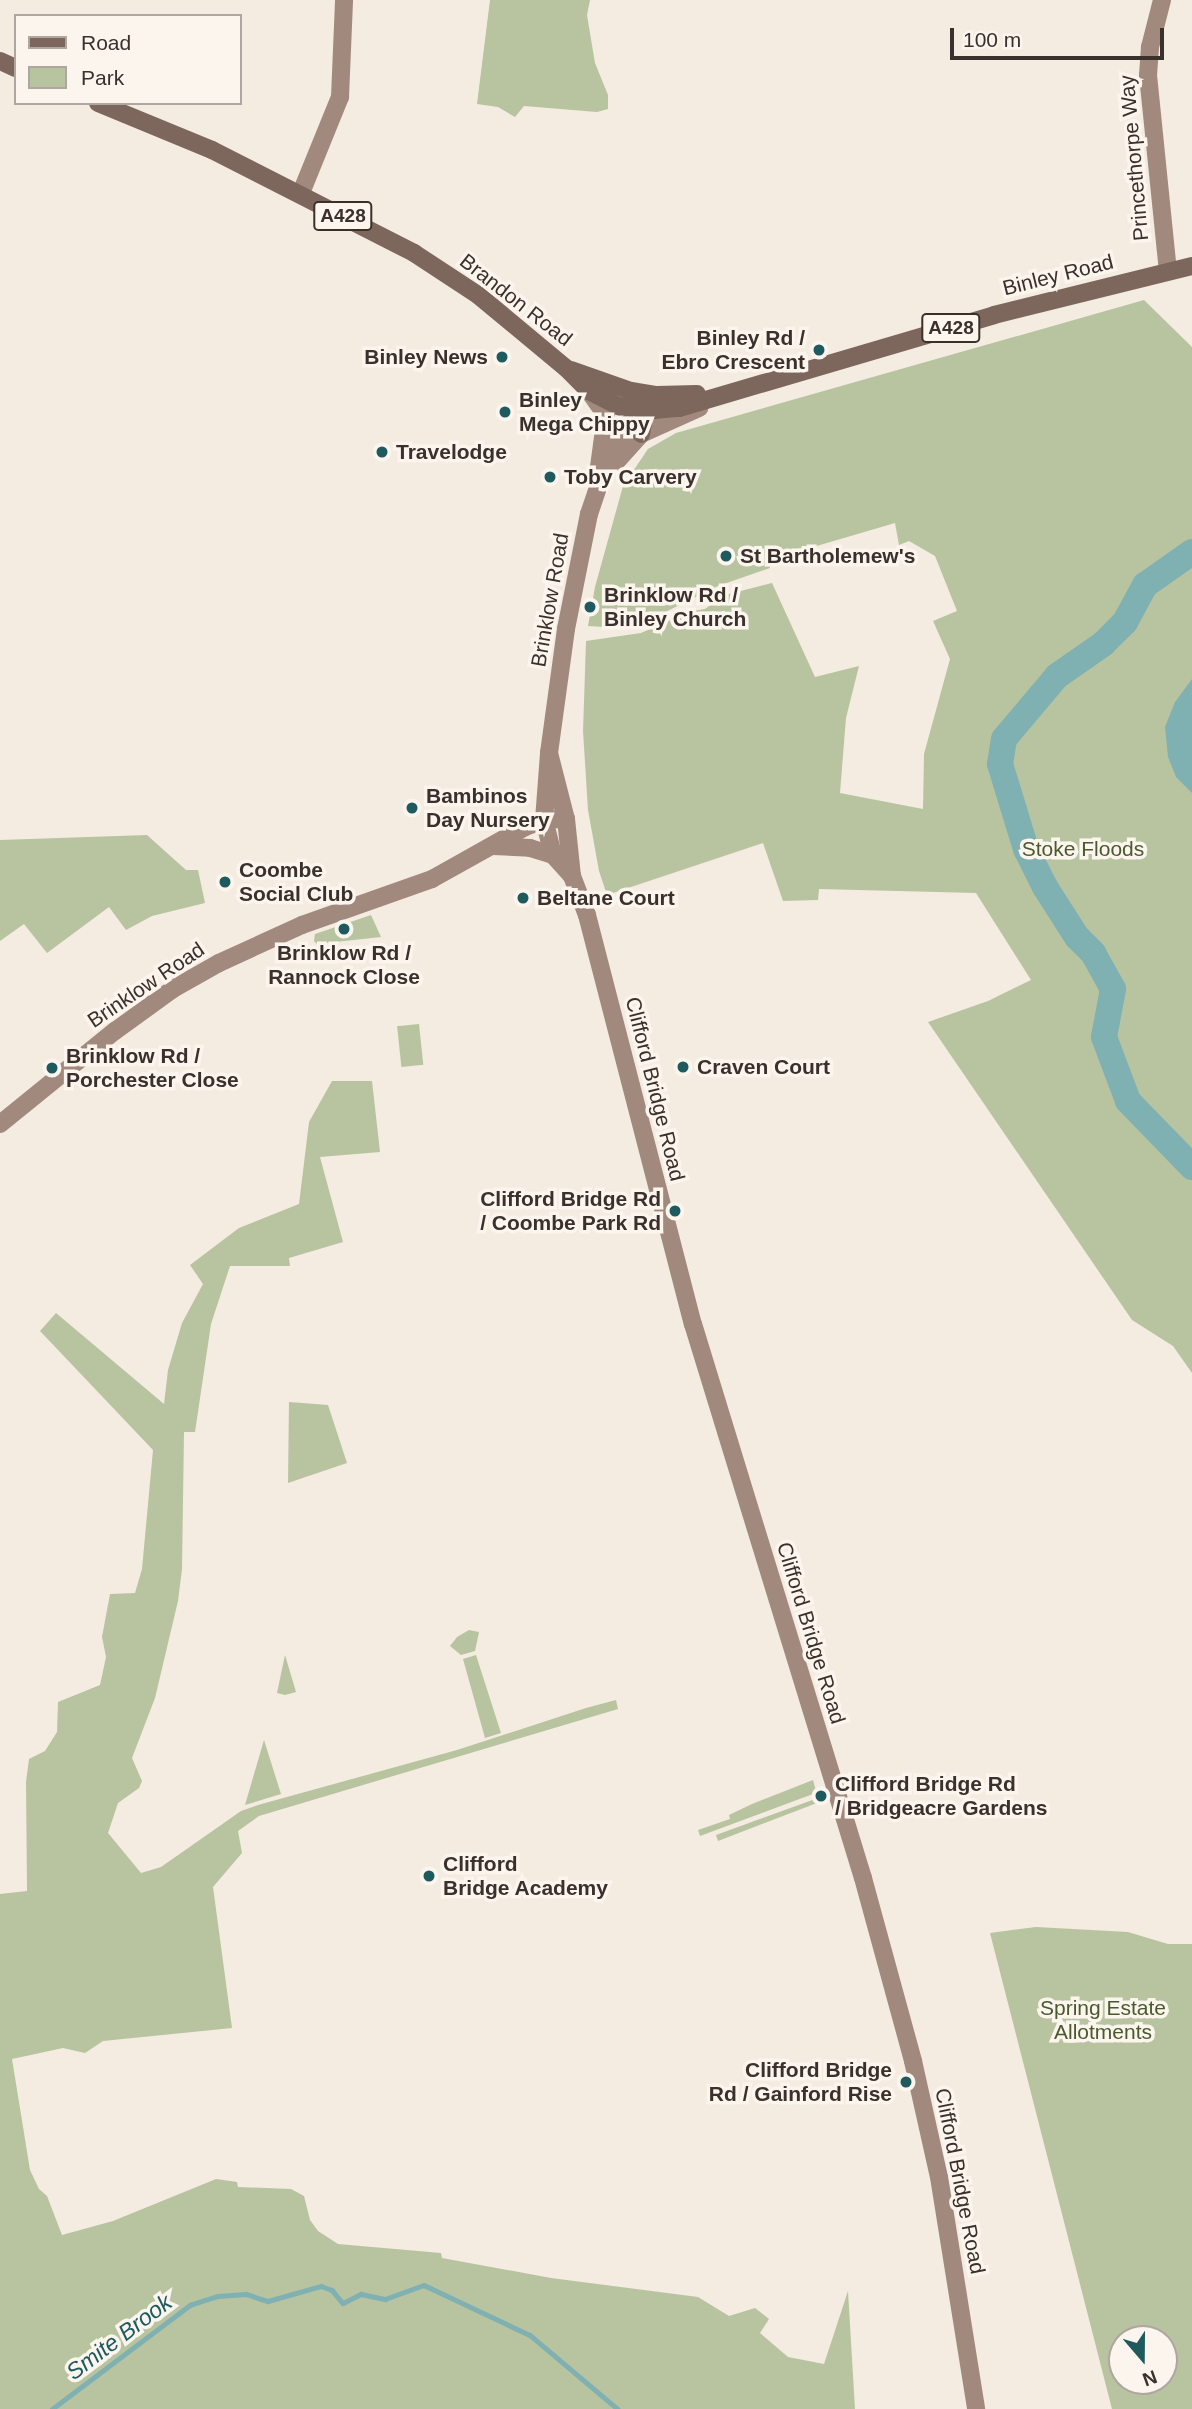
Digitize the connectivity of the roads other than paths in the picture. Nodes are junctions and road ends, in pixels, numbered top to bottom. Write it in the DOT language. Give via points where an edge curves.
graph roads {
  1 [pos="344,0"];
  2 [pos="1162,0"];
  3 [pos="103,105"];
  4 [pos="301,193"];
  5 [pos="1192,266"];
  6 [pos="1168,271"];
  7 [pos="566,368"];
  8 [pos="589,391"];
  9 [pos="631,391"];
  10 [pos="735,391"];
  11 [pos="657,395"];
  12 [pos="640,408"];
  13 [pos="641,434"];
  14 [pos="595,498"];
  15 [pos="549,752"];
  16 [pos="566,819"];
  17 [pos="544,820"];
  18 [pos="494,846"];
  19 [pos="553,855"];
  20 [pos="572,876"];
  21 [pos="0,1124"];
  22 [pos="976,2409"];
  1 -- 4 [label="main road" via="340,97"];
  2 -- 6 [label="main road, Princethorpe Way" via="1148,75"];
  3 -- 4 [label="main road, Brandon Road / A428"];
  4 -- 7 [label="main road, Brandon Road / A428" via="414,253 467,288"];
  5 -- 6 [label="main road, Binley Road / A428"];
  6 -- 10 [label="main road, Binley Road / A428" via="994,315"];
  7 -- 8 [label="main road, Brandon Road / A428"];
  7 -- 9 [label="main road, Brandon Road / A428"];
  8 -- 12 [label="main road, Brandon Road / A428" via="619,406"];
  8 -- 14 [label="main road" via="606,415"];
  9 -- 11 [label="main road, Binley Road / A428"];
  9 -- 12 [label="main road"];
  10 -- 11 [label="main road, Binley Road / A428"];
  10 -- 12 [label="main road, Binley Road / A428" via="679,408"];
  10 -- 13 [label="main road"];
  11 -- 12 [label="main road, Brinklow Road"];
  12 -- 13 [label="main road"];
  12 -- 14 [label="main road, Brinklow Road" via="622,432"];
  13 -- 14 [label="main road, Brinklow Road" via="619,456"];
  14 -- 15 [label="main road, Brinklow Road" via="566,629"];
  15 -- 16 [label="main road, Clifford Bridge Road"];
  15 -- 17 [label="main road, Clifford Bridge Road"];
  16 -- 17 [label="main road, Brinklow Road"];
  16 -- 20 [label="main road, Clifford Bridge Road"];
  17 -- 18 [label="main road, Brinklow Road"];
  17 -- 19 [label="main road, Clifford Bridge Road"];
  18 -- 19 [label="main road"];
  18 -- 21 [label="main road, Brinklow Road" via="432,879 302,925 219,962 115,1031"];
  19 -- 20 [label="main road, Clifford Bridge Road"];
  20 -- 22 [label="main road, Clifford Bridge Road" via="587,915 693,1324 891,1977 939,2177"];
}
